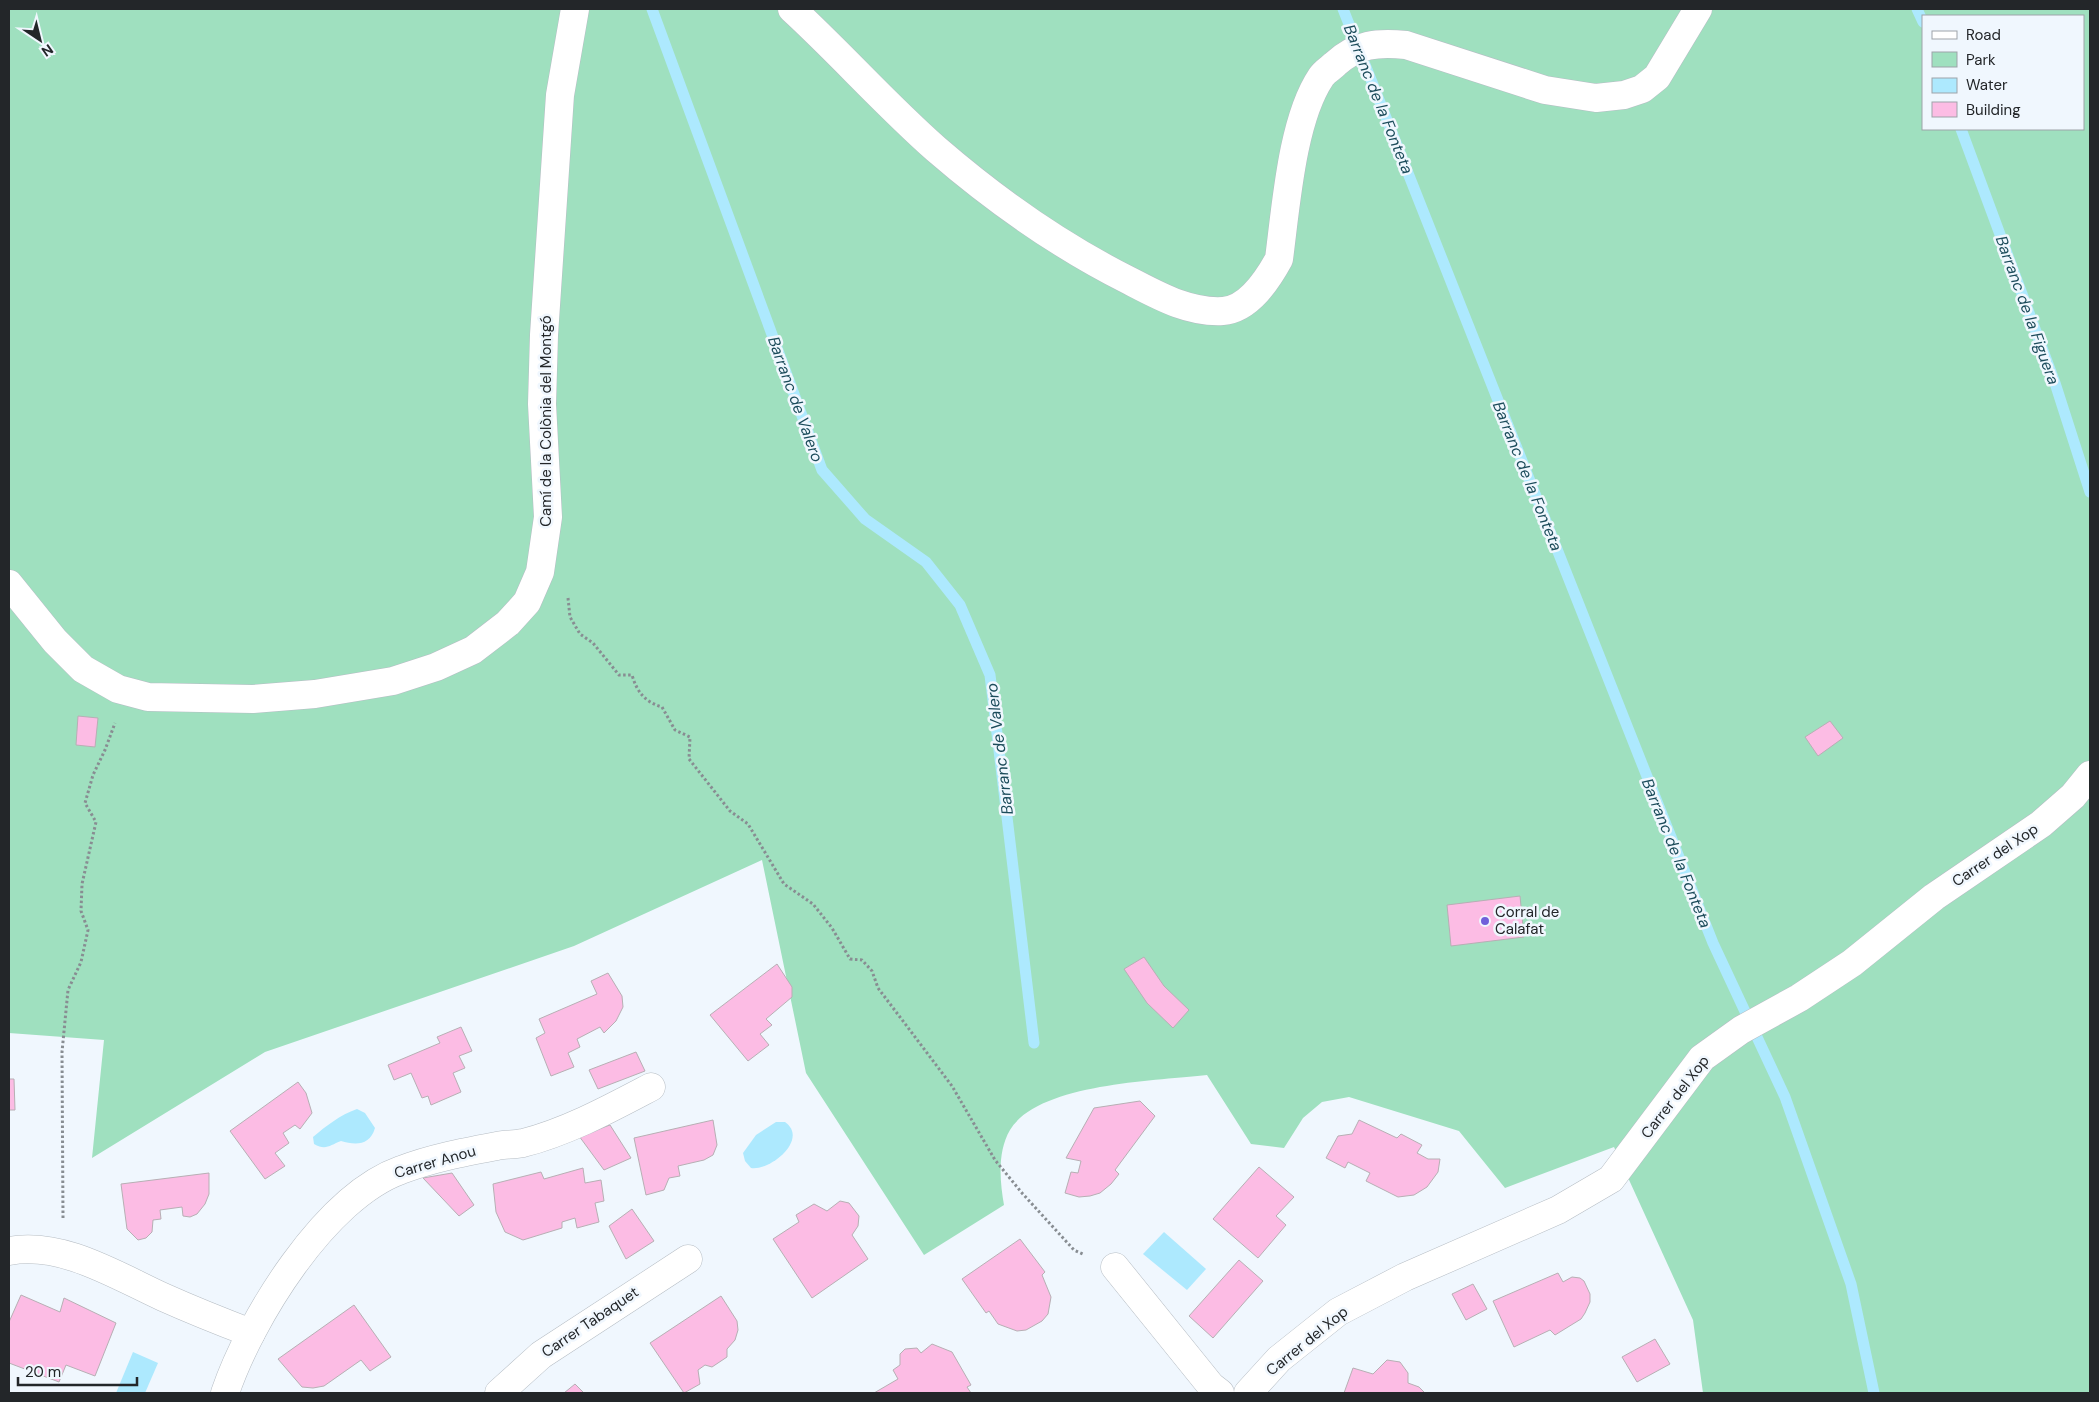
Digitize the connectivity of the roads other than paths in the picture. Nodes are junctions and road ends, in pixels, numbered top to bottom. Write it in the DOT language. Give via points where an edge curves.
graph roads {
  1 [pos="575,9"];
  2 [pos="792,9"];
  3 [pos="1698,9"];
  4 [pos="9,584"];
  5 [pos="2090,775"];
  6 [pos="651,1087"];
  7 [pos="9,1251"];
  8 [pos="688,1259"];
  9 [pos="1115,1267"];
  10 [pos="251,1334"];
  11 [pos="225,1393"];
  12 [pos="499,1393"];
  13 [pos="1220,1393"];
  14 [pos="1248,1393"];
  1 -- 4 [label="street, Camí de la Colònia del Montgó" via="560,95 552,180 542,404 548,517 540,572 527,602 508,623 473,650 393,682 315,694 253,699 148,696 118,689 94,677 70,657"];
  2 -- 3 [label="street" via="936,148 983,188 1044,232 1098,265 1154,293 1186,307 1224,311 1256,292 1279,258 1300,124 1321,76 1345,55 1382,42 1406,45 1545,90 1596,98 1624,95 1642,89 1657,77"];
  5 -- 14 [label="street, Carrer del Xop" via="2073,796 2040,824 1934,897 1852,963 1799,998 1741,1030 1702,1058 1611,1179 1558,1210 1405,1277 1338,1312 1279,1359"];
  6 -- 10 [label="street, Carrer Anou" via="537,1138 400,1170 375,1182 338,1211 320,1231"];
  7 -- 10 [label="street" via="26,1249 79,1259"];
  8 -- 12 [label="street, Carrer Tabaquet" via="548,1350"];
  9 -- 13 [label="street" via="1210,1386"];
  10 -- 11 [label="street, Carrer Anou"];
}
